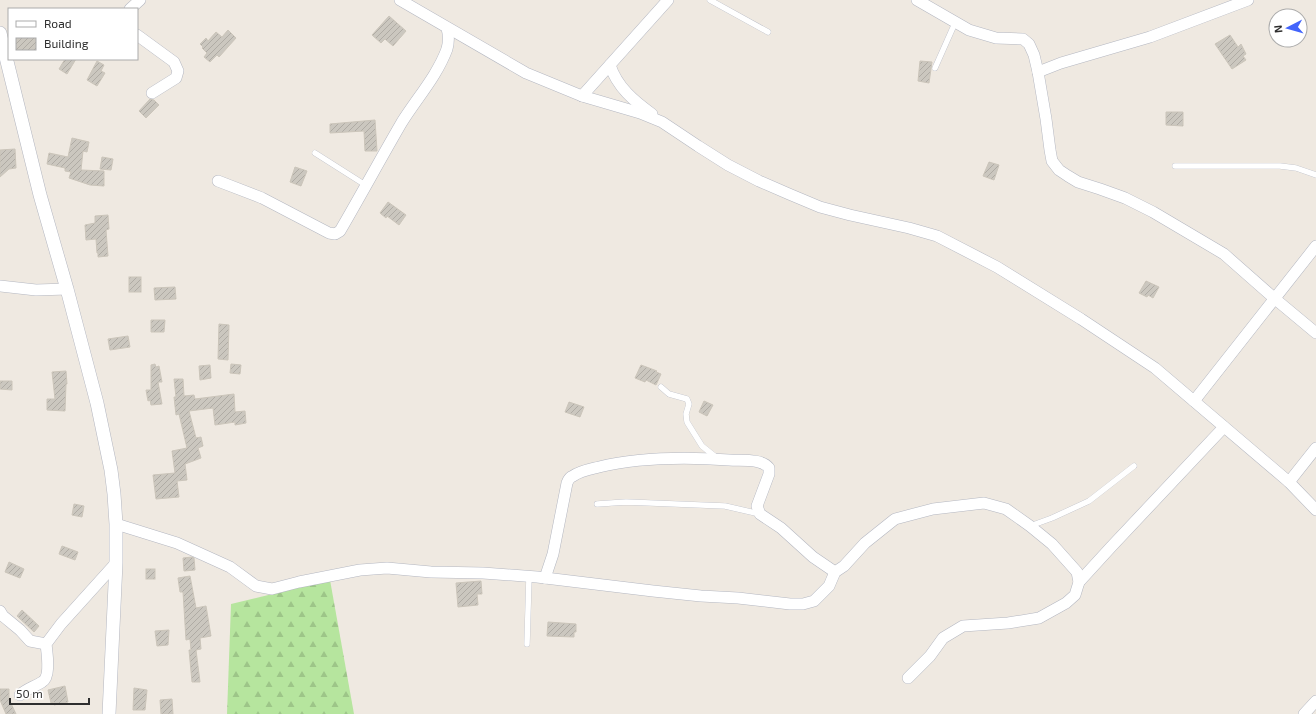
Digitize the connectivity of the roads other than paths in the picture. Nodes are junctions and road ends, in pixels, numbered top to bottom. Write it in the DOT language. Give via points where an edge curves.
graph roads {
  1 [pos="140,0"];
  2 [pos="400,0"];
  3 [pos="668,0"];
  4 [pos="710,0"];
  5 [pos="916,0"];
  6 [pos="1248,0"];
  7 [pos="131,8"];
  8 [pos="955,23"];
  9 [pos="447,28"];
  10 [pos="768,32"];
  11 [pos="0,34"];
  12 [pos="138,36"];
  13 [pos="2,51"];
  14 [pos="610,66"];
  15 [pos="935,68"];
  16 [pos="1038,72"];
  17 [pos="152,93"];
  18 [pos="582,96"];
  19 [pos="662,122"];
  20 [pos="315,153"];
  21 [pos="1175,166"];
  22 [pos="1316,174"];
  23 [pos="218,181"];
  24 [pos="367,186"];
  25 [pos="1316,246"];
  26 [pos="0,286"];
  27 [pos="67,288"];
  28 [pos="1274,298"];
  29 [pos="1316,333"];
  30 [pos="661,388"];
  31 [pos="1194,401"];
  32 [pos="1224,427"];
  33 [pos="1316,448"];
  34 [pos="719,459"];
  35 [pos="1134,466"];
  36 [pos="1289,482"];
  37 [pos="597,504"];
  38 [pos="1316,510"];
  39 [pos="760,514"];
  40 [pos="116,524"];
  41 [pos="1030,526"];
  42 [pos="116,563"];
  43 [pos="835,572"];
  44 [pos="529,577"];
  45 [pos="545,578"];
  46 [pos="1079,582"];
  47 [pos="0,611"];
  48 [pos="46,644"];
  49 [pos="527,644"];
  50 [pos="908,678"];
  51 [pos="20,695"];
  52 [pos="1316,701"];
  53 [pos="108,714"];
  54 [pos="1304,714"];
  1 -- 7 [label="street"];
  2 -- 9 [label="street"];
  3 -- 14 [label="street"];
  4 -- 10 [label="lane"];
  5 -- 8 [label="street"];
  6 -- 16 [label="street" via="1150,37"];
  8 -- 15 [label="lane"];
  8 -- 16 [label="street" via="996,38 1023,39 1034,54"];
  9 -- 18 [label="street" via="526,73"];
  9 -- 24 [label="street" via="449,38 441,63 402,122"];
  11 -- 13 [label="street"];
  12 -- 17 [label="street" via="174,62 178,70 176,78"];
  13 -- 27 [label="street"];
  14 -- 18 [label="street"];
  14 -- 19 [label="street" via="619,85"];
  16 -- 28 [label="street" via="1052,161 1059,170 1078,182 1125,198 1224,254"];
  18 -- 19 [label="street"];
  19 -- 31 [label="street" via="728,165 789,194 820,207 937,236 967,251 1094,327 1155,368"];
  20 -- 24 [label="lane"];
  21 -- 22 [label="lane" via="1280,166"];
  23 -- 24 [label="street" via="262,198 335,234 340,231"];
  25 -- 28 [label="street"];
  26 -- 27 [label="street" via="36,290"];
  27 -- 40 [label="street" via="103,428 114,494"];
  28 -- 29 [label="street"];
  28 -- 31 [label="street"];
  30 -- 34 [label="lane" via="668,394 687,399 687,422 702,446"];
  31 -- 32 [label="street"];
  32 -- 36 [label="street"];
  32 -- 46 [label="street"];
  33 -- 36 [label="street"];
  34 -- 39 [label="street" via="759,462 770,468 758,506"];
  34 -- 45 [label="street" via="666,458 615,463 572,476 567,483 553,554"];
  35 -- 41 [label="lane" via="1088,500"];
  36 -- 38 [label="street"];
  37 -- 39 [label="lane" via="626,502 725,506"];
  39 -- 43 [label="street"];
  40 -- 42 [label="street"];
  40 -- 44 [label="street" via="177,543 230,567 256,586 272,589 352,572 387,568"];
  41 -- 43 [label="street" via="1006,509 984,503 933,509 895,519"];
  41 -- 46 [label="street" via="1052,544 1077,572"];
  42 -- 48 [label="street" via="70,613"];
  42 -- 53 [label="street"];
  43 -- 45 [label="street" via="829,586 814,601 803,604 701,596"];
  44 -- 45 [label="street"];
  44 -- 49 [label="lane"];
  46 -- 50 [label="street" via="1075,594 1066,603 1039,618 963,626 943,638 930,656"];
  47 -- 48 [label="street" via="30,641"];
  48 -- 51 [label="street" via="47,676 44,682 25,690"];
  52 -- 54 [label="street"];
}
